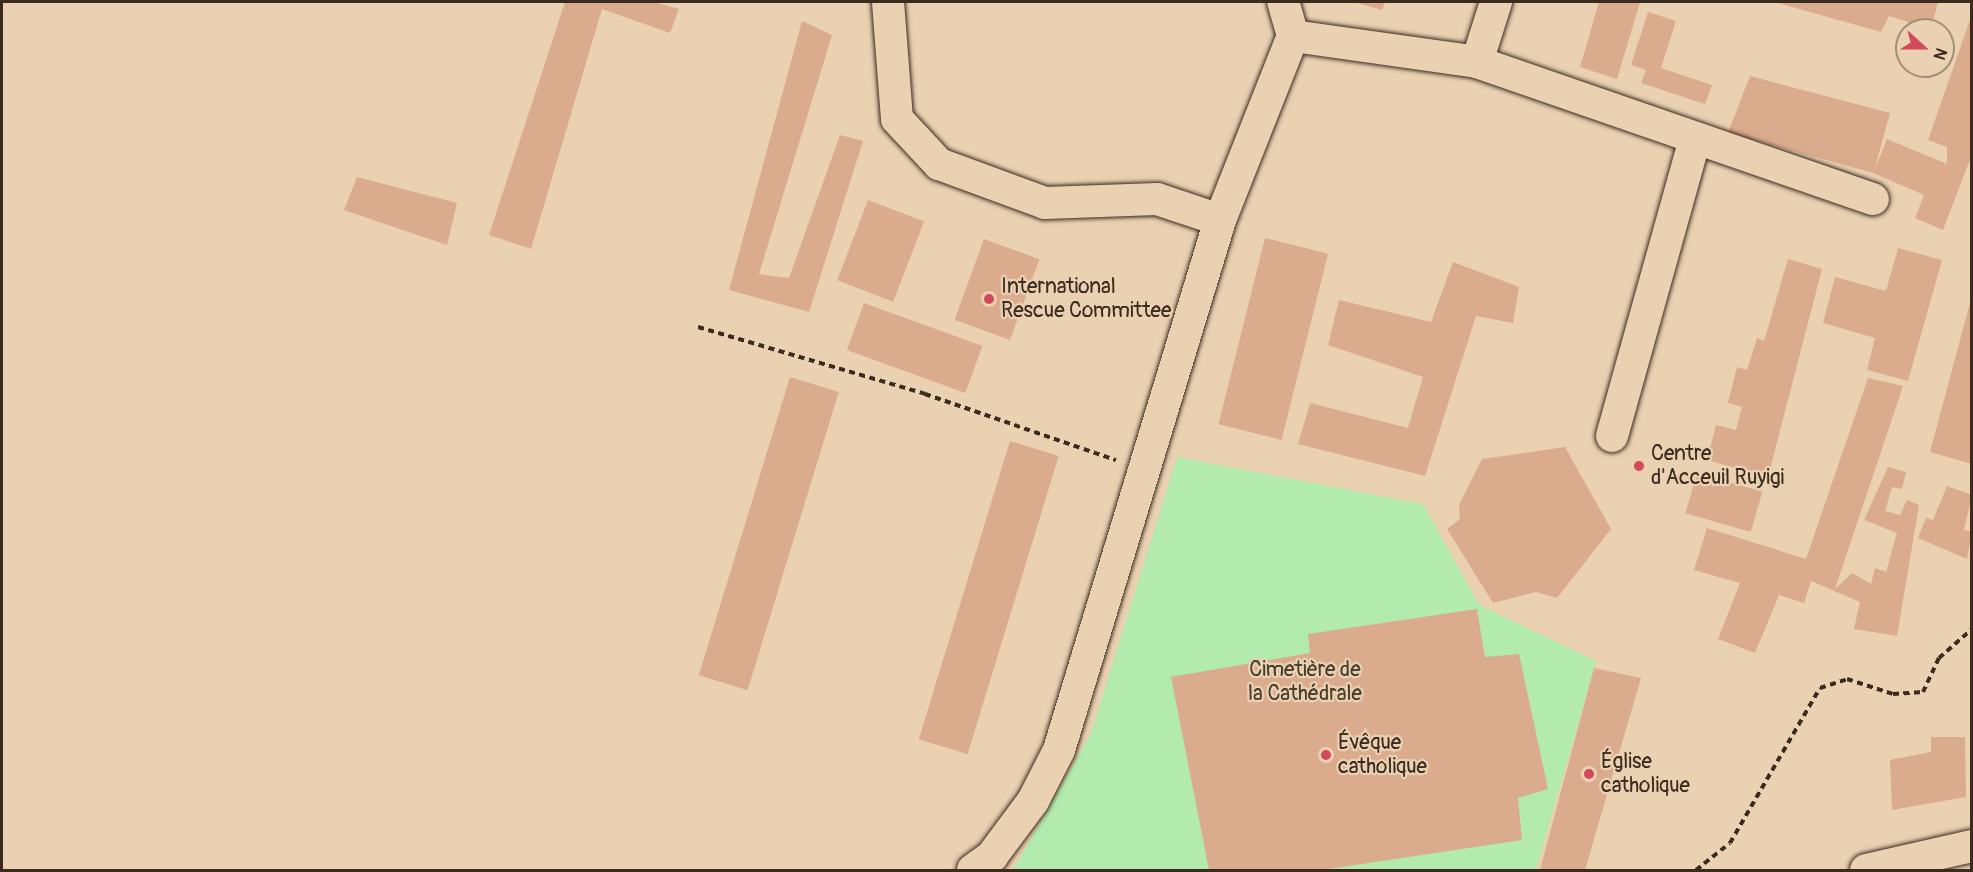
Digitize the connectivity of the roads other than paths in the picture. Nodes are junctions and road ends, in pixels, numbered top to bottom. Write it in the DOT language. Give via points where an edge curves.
graph roads {
  1 [pos="888,2"];
  2 [pos="1283,2"];
  3 [pos="1496,2"];
  4 [pos="1293,36"];
  5 [pos="1477,62"];
  6 [pos="1695,138"];
  7 [pos="1873,199"];
  8 [pos="1220,220"];
  9 [pos="1612,435"];
  10 [pos="1971,846"];
  11 [pos="973,870"];
  12 [pos="1866,870"];
  1 -- 8 [label="street" via="897,119 939,164 1045,203 1157,199"];
  2 -- 4 [label="street"];
  3 -- 5 [label="street"];
  4 -- 5 [label="street"];
  4 -- 8 [label="street"];
  5 -- 6 [label="street"];
  6 -- 7 [label="street"];
  6 -- 9 [label="street"];
  8 -- 11 [label="street" via="1059,750 1033,801 992,856"];
  10 -- 12 [label="street"];
}
